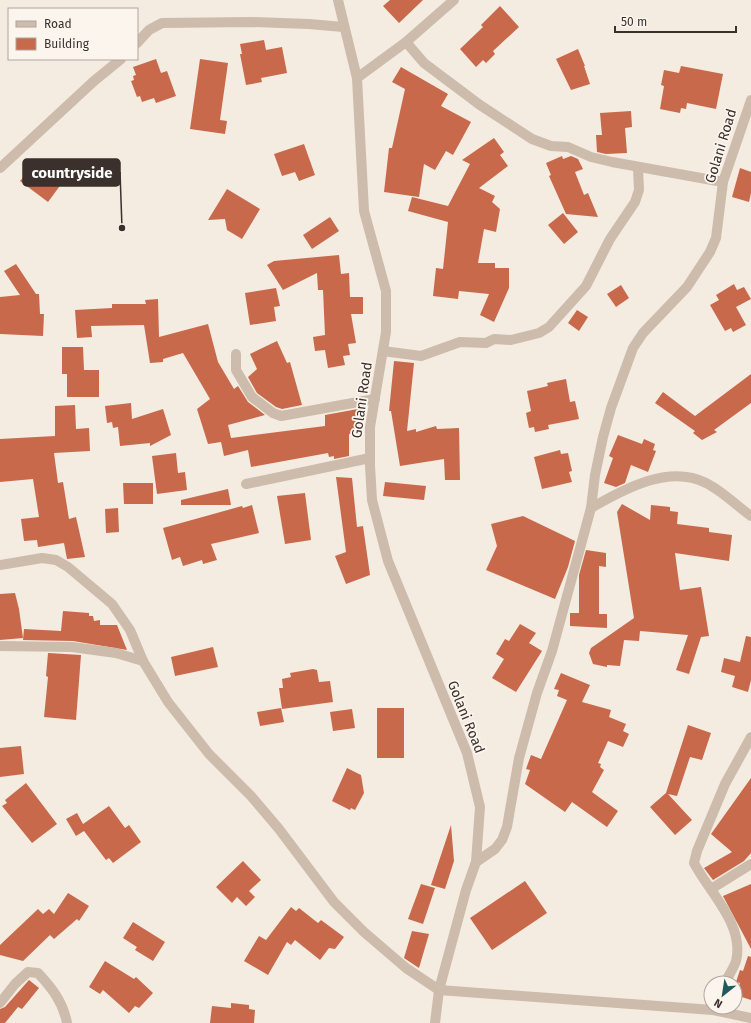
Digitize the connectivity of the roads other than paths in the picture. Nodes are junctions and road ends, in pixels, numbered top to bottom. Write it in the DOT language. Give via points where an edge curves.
graph roads {
  1 [pos="338,0"];
  2 [pos="454,0"];
  3 [pos="344,27"];
  4 [pos="138,42"];
  5 [pos="406,42"];
  6 [pos="120,60"];
  7 [pos="357,78"];
  8 [pos="751,100"];
  9 [pos="0,168"];
  10 [pos="638,168"];
  11 [pos="722,182"];
  12 [pos="383,351"];
  13 [pos="236,354"];
  14 [pos="375,399"];
  15 [pos="370,458"];
  16 [pos="246,484"];
  17 [pos="591,508"];
  18 [pos="751,516"];
  19 [pos="0,565"];
  20 [pos="0,646"];
  21 [pos="143,661"];
  22 [pos="751,737"];
  23 [pos="476,862"];
  24 [pos="751,864"];
  25 [pos="711,889"];
  26 [pos="729,975"];
  27 [pos="439,990"];
  28 [pos="0,1002"];
  29 [pos="703,1007"];
  30 [pos="740,1015"];
  31 [pos="751,1018"];
  32 [pos="67,1023"];
  33 [pos="435,1023"];
  1 -- 3 [label="street, Golani Road"];
  2 -- 5 [label="street"];
  3 -- 4 [label="street" via="251,22 162,23 149,30"];
  3 -- 7 [label="street, Golani Road"];
  5 -- 7 [label="street"];
  5 -- 10 [label="street" via="430,67 480,105 532,139"];
  6 -- 9 [label="street"];
  7 -- 12 [label="street, Golani Road" via="364,211 386,291 386,332"];
  8 -- 11 [label="street, Golani Road"];
  10 -- 11 [label="street"];
  10 -- 12 [label="street" via="640,190 635,202 610,239 586,286 549,327 539,333 511,340 494,339 486,343 460,342 421,356"];
  11 -- 17 [label="street, Golani Road" via="716,238 710,252 687,287 643,333 633,348 603,437"];
  12 -- 14 [label="street, Golani Road"];
  13 -- 14 [label="street" via="236,370 252,397 281,416"];
  14 -- 15 [label="street, Golani Road" via="370,427"];
  15 -- 16 [label="street"];
  15 -- 23 [label="street, Golani Road" via="372,500 388,561 467,753 480,807"];
  17 -- 18 [label="street" via="617,493 652,480 683,475 707,483"];
  17 -- 23 [label="street, Golani Road" via="552,651 519,758 507,827 495,849"];
  19 -- 21 [label="street" via="42,558 56,560 68,567 112,604 130,630"];
  20 -- 21 [label="street" via="72,647 116,652"];
  21 -- 27 [label="street" via="168,702 209,754 251,796 279,829 334,902 406,968"];
  22 -- 25 [label="street" via="725,784 697,851 694,863"];
  23 -- 27 [label="street, Golani Road"];
  24 -- 25 [label="street"];
  25 -- 26 [label="street" via="733,926 738,948 736,962"];
  27 -- 29 [label="street"];
  27 -- 33 [label="street, Golani Road"];
  28 -- 32 [label="street" via="28,972 38,973 51,987 65,1010"];
  30 -- 31 [label="street"];
}
